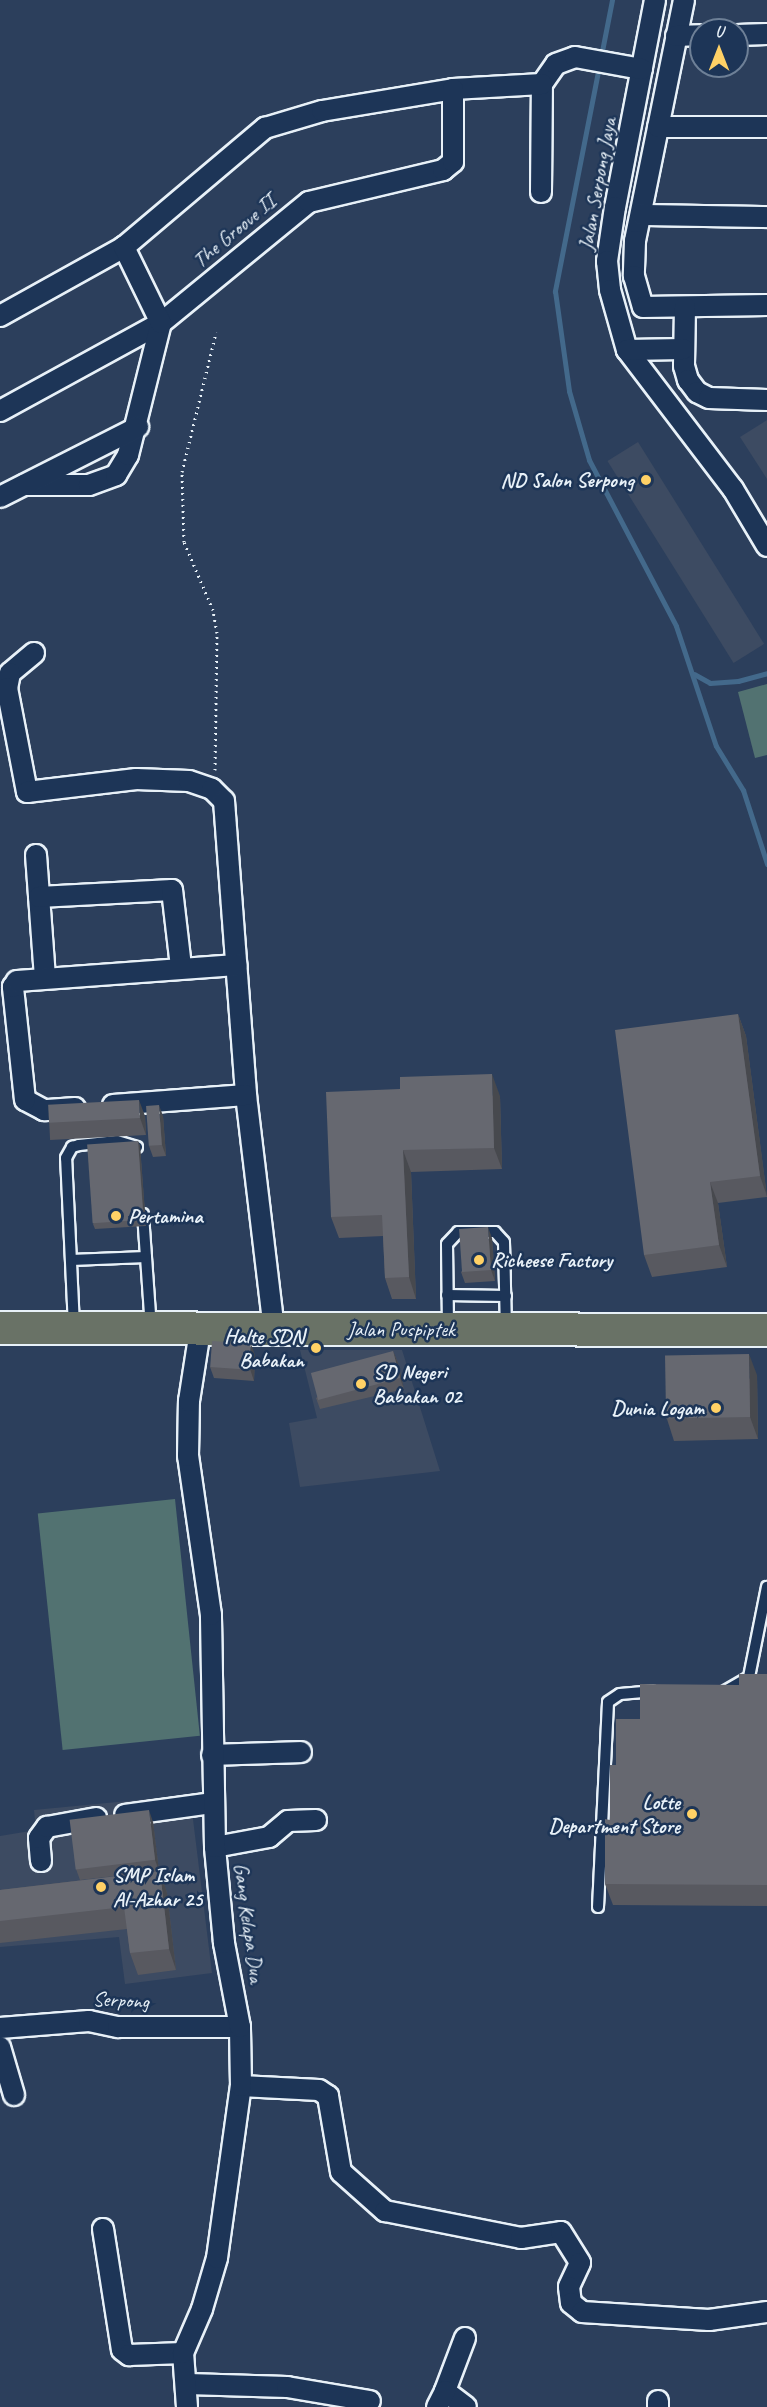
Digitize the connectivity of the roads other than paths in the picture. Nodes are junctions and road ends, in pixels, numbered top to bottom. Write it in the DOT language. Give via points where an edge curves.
graph roads {
  1 [pos="655,0"];
  2 [pos="684,0"];
  3 [pos="749,34"];
  4 [pos="767,34"];
  5 [pos="689,35"];
  6 [pos="676,36"];
  7 [pos="642,69"];
  8 [pos="542,84"];
  9 [pos="453,89"];
  10 [pos="658,127"];
  11 [pos="767,127"];
  12 [pos="541,192"];
  13 [pos="641,214"];
  14 [pos="767,217"];
  15 [pos="124,247"];
  16 [pos="767,304"];
  17 [pos="685,307"];
  18 [pos="0,316"];
  19 [pos="161,324"];
  20 [pos="683,349"];
  21 [pos="627,350"];
  22 [pos="767,400"];
  23 [pos="0,411"];
  24 [pos="138,427"];
  25 [pos="24,485"];
  26 [pos="0,497"];
  27 [pos="767,546"];
  28 [pos="34,653"];
  29 [pos="36,855"];
  30 [pos="39,897"];
  31 [pos="236,965"];
  32 [pos="181,968"];
  33 [pos="45,977"];
  34 [pos="246,1095"];
  35 [pos="139,1155"];
  36 [pos="142,1201"];
  37 [pos="146,1257"];
  38 [pos="71,1260"];
  39 [pos="447,1295"];
  40 [pos="506,1296"];
  41 [pos="0,1328"];
  42 [pos="75,1329"];
  43 [pos="274,1329"];
  44 [pos="448,1329"];
  45 [pos="506,1329"];
  46 [pos="151,1330"];
  47 [pos="767,1330"];
  48 [pos="200,1331"];
  49 [pos="767,1587"];
  50 [pos="663,1691"];
  51 [pos="715,1691"];
  52 [pos="301,1752"];
  53 [pos="213,1755"];
  54 [pos="213,1803"];
  55 [pos="316,1820"];
  56 [pos="215,1847"];
  57 [pos="41,1861"];
  58 [pos="598,1907"];
  59 [pos="240,2026"];
  60 [pos="0,2028"];
  61 [pos="0,2047"];
  62 [pos="241,2086"];
  63 [pos="14,2095"];
  64 [pos="103,2229"];
  65 [pos="767,2312"];
  66 [pos="465,2338"];
  67 [pos="183,2353"];
  68 [pos="188,2384"];
  69 [pos="441,2399"];
  70 [pos="370,2401"];
  71 [pos="187,2407"];
  72 [pos="466,2407"];
  1 -- 7 [label="street, Jalan Serpong Jaya"];
  2 -- 6 [label="street"];
  3 -- 4 [label="street"];
  5 -- 6 [label="street"];
  6 -- 10 [label="street"];
  7 -- 8 [label="street" via="575,57 556,64"];
  7 -- 21 [label="street, Jalan Serpong Jaya" via="607,261"];
  8 -- 9 [label="street"];
  8 -- 12 [label="street"];
  9 -- 15 [label="street" via="322,111 265,128"];
  9 -- 19 [label="street, The Groove II" via="453,162 442,170 309,202"];
  10 -- 11 [label="street"];
  10 -- 13 [label="street"];
  13 -- 14 [label="street"];
  13 -- 17 [label="street" via="634,262 643,307"];
  15 -- 18 [label="street"];
  15 -- 19 [label="street"];
  16 -- 17 [label="street"];
  17 -- 20 [label="street"];
  19 -- 23 [label="street, The Groove II"];
  19 -- 24 [label="street"];
  20 -- 21 [label="street"];
  20 -- 22 [label="street" via="688,380 697,392 709,398"];
  21 -- 27 [label="street, Jalan Serpong Jaya" via="733,489"];
  24 -- 25 [label="street"];
  24 -- 25 [label="street" via="116,475 89,485"];
  25 -- 26 [label="street"];
  28 -- 31 [label="street" via="10,673 7,688 27,792 136,780 189,781 212,789 225,806"];
  29 -- 30 [label="street"];
  30 -- 32 [label="street" via="172,890"];
  30 -- 33 [label="street"];
  31 -- 32 [label="street"];
  31 -- 34 [label="street"];
  32 -- 33 [label="street"];
  33 -- 34 [label="street" via="21,978 13,987 29,1104 44,1110"];
  34 -- 43 [label="street"];
  35 -- 38 [label="lane" via="134,1144 117,1141 79,1144 69,1150 65,1165"];
  36 -- 37 [label="lane"];
  37 -- 38 [label="lane"];
  37 -- 46 [label="lane"];
  38 -- 42 [label="lane"];
  39 -- 40 [label="lane"];
  39 -- 40 [label="lane" via="446,1249 451,1238 458,1232 495,1232 504,1242"];
  39 -- 44 [label="lane"];
  40 -- 45 [label="lane"];
  41 -- 42 [label="main road, Jalan Puspiptek"];
  42 -- 46 [label="main road, Jalan Puspiptek"];
  43 -- 44 [label="main road, Jalan Puspiptek"];
  43 -- 48 [label="main road, Jalan Puspiptek"];
  44 -- 45 [label="main road, Jalan Puspiptek"];
  45 -- 47 [label="main road, Jalan Puspiptek"];
  46 -- 48 [label="main road, Jalan Puspiptek"];
  48 -- 53 [label="street, Gang Kelapa Dua" via="189,1401 188,1456 211,1615"];
  49 -- 51 [label="lane" via="754,1677 726,1691"];
  50 -- 58 [label="lane" via="634,1691 608,1702"];
  52 -- 53 [label="street"];
  53 -- 54 [label="street, Gang Kelapa Dua"];
  54 -- 56 [label="street, Gang Kelapa Dua"];
  54 -- 57 [label="street" via="58,1822 41,1833"];
  55 -- 56 [label="street" via="288,1821 269,1837"];
  56 -- 59 [label="street, Gang Kelapa Dua" via="225,1943"];
  59 -- 60 [label="street, Serpong" via="118,2027 89,2021"];
  59 -- 62 [label="street, Gang Kelapa Dua"];
  61 -- 63 [label="street"];
  62 -- 65 [label="street" via="319,2090 328,2096 341,2172 385,2211 521,2238 561,2232 580,2263 569,2287 571,2303 582,2312 709,2320"];
  62 -- 67 [label="street, Gang Kelapa Dua" via="217,2258"];
  64 -- 67 [label="street" via="122,2350 129,2355"];
  66 -- 69 [label="street"];
  67 -- 68 [label="street"];
  68 -- 70 [label="street" via="287,2386"];
  68 -- 71 [label="street"];
  69 -- 72 [label="street"];
}
